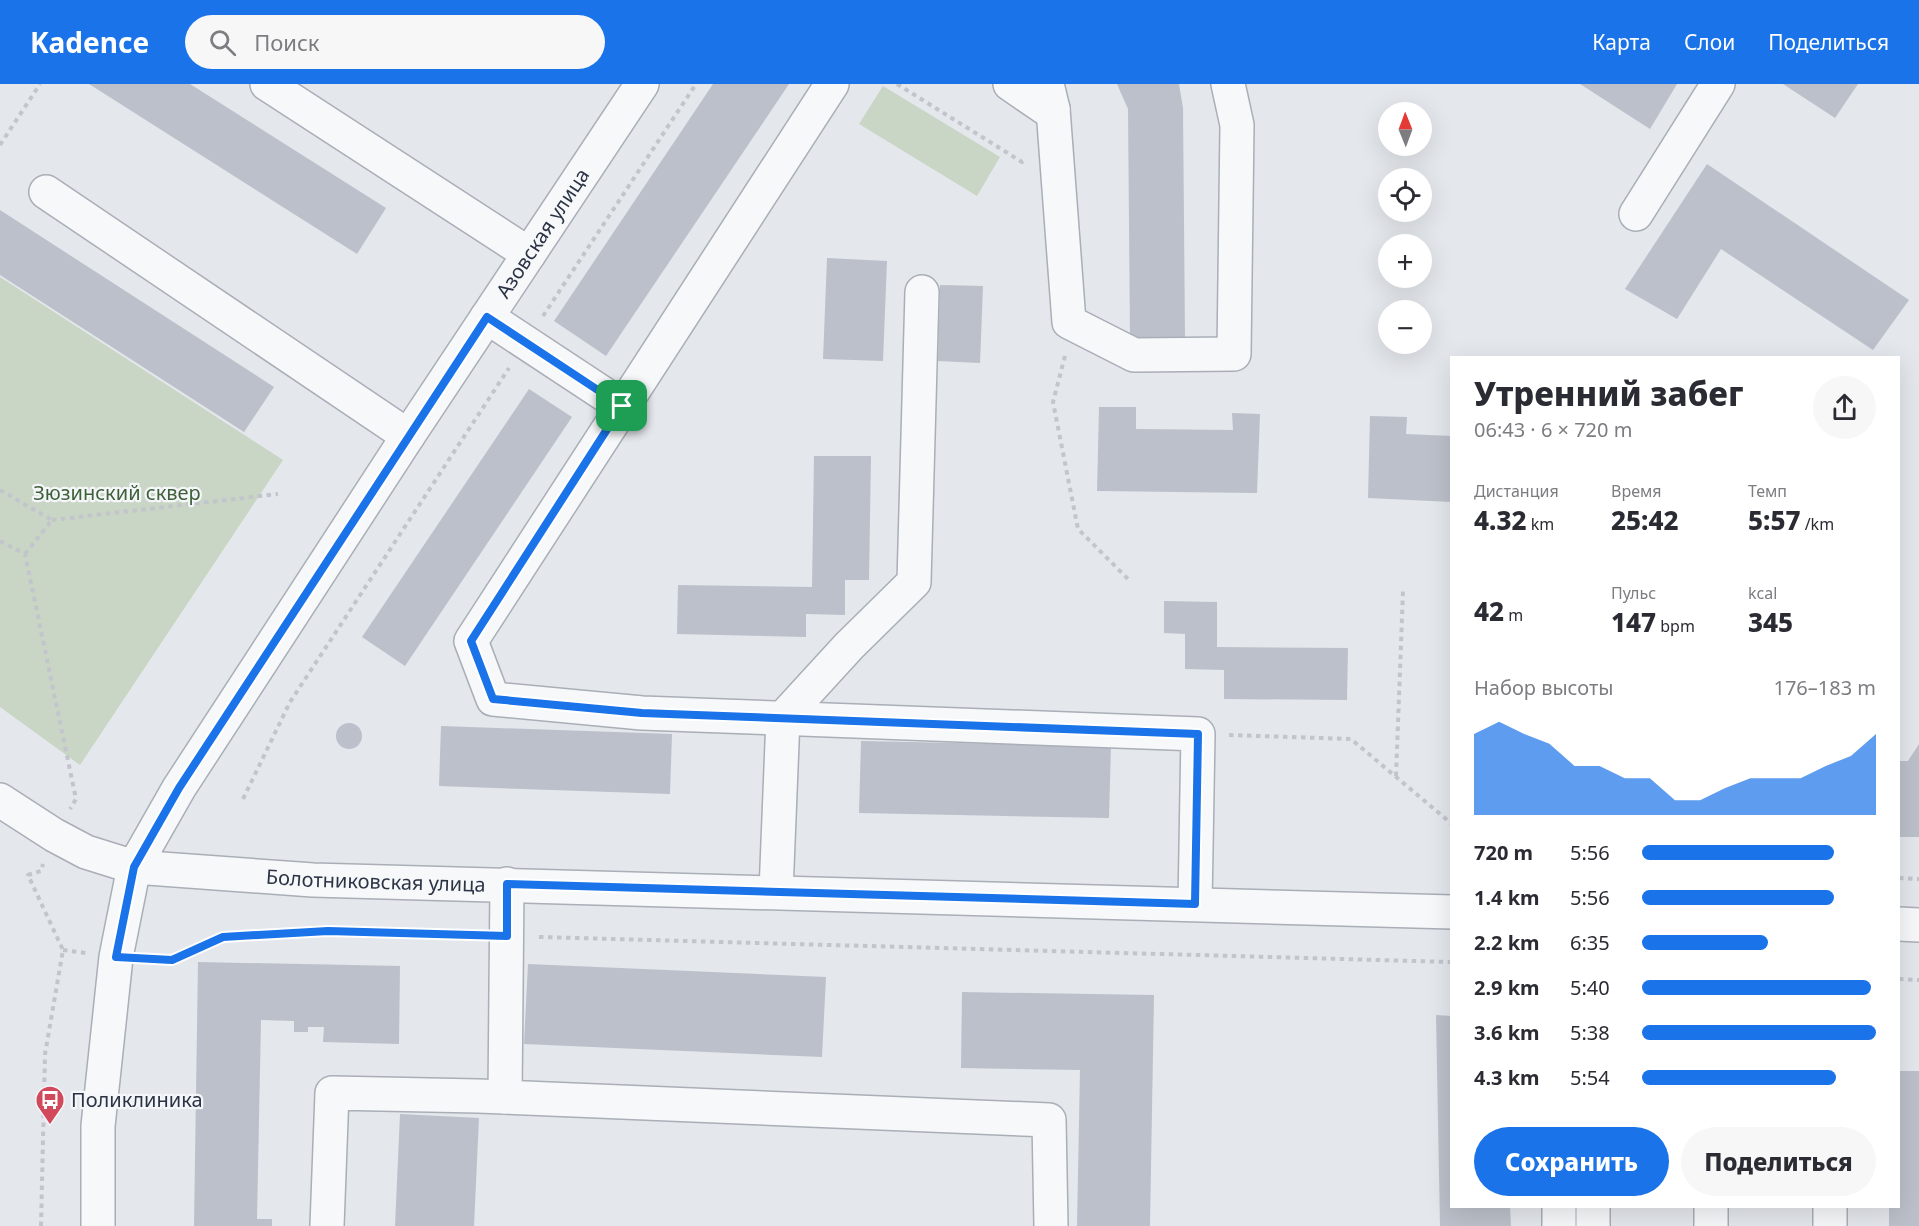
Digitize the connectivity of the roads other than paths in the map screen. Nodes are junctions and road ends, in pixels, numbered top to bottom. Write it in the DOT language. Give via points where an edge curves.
graph roads {
  1 [pos="267,84"];
  2 [pos="642,84"];
  3 [pos="832,84"];
  4 [pos="1010,84"];
  5 [pos="1228,84"];
  6 [pos="1718,84"];
  7 [pos="1051,107"];
  8 [pos="46,192"];
  9 [pos="1636,214"];
  10 [pos="529,254"];
  11 [pos="922,292"];
  12 [pos="487,317"];
  13 [pos="622,406"];
  14 [pos="408,436"];
  15 [pos="783,718"];
  16 [pos="0,800"];
  17 [pos="134,867"];
  18 [pos="507,884"];
  19 [pos="776,892"];
  20 [pos="1195,904"];
  21 [pos="1450,912"];
  22 [pos="1900,924"];
  23 [pos="1919,925"];
  24 [pos="505,1097"];
  25 [pos="1559,1208"];
  26 [pos="1593,1208"];
  27 [pos="1711,1208"];
  28 [pos="1830,1208"];
  29 [pos="98,1226"];
  30 [pos="327,1226"];
  31 [pos="1051,1226"];
  32 [pos="1559,1226"];
  33 [pos="1593,1226"];
  34 [pos="1712,1226"];
  35 [pos="1830,1226"];
  1 -- 10 [label="street"];
  2 -- 10 [label="street, Азовская улица"];
  3 -- 13 [label="street"];
  4 -- 7 [label="street" via="1045,108"];
  5 -- 7 [label="street" via="1237,125 1234,354 1134,355 1069,322"];
  6 -- 9 [label="street"];
  8 -- 14 [label="street"];
  10 -- 12 [label="street, Азовская улица"];
  11 -- 15 [label="street" via="914,582"];
  12 -- 13 [label="street"];
  12 -- 14 [label="street, Азовская улица"];
  13 -- 15 [label="street" via="471,641 493,699 642,713"];
  14 -- 17 [label="street, Азовская улица" via="179,788"];
  15 -- 19 [label="street"];
  15 -- 20 [label="street" via="1198,734"];
  16 -- 17 [label="street, Болотниковская улица" via="86,852"];
  17 -- 18 [label="street, Болотниковская улица" via="314,880"];
  17 -- 29 [label="street, Азовская улица" via="116,957 98,1126"];
  18 -- 19 [label="street, Болотниковская улица"];
  18 -- 24 [label="street"];
  19 -- 20 [label="street, Болотниковская улица"];
  20 -- 21 [label="street, Болотниковская улица"];
  22 -- 23 [label="street"];
  24 -- 30 [label="street" via="332,1093"];
  24 -- 31 [label="street" via="1049,1120"];
  25 -- 32 [label="street"];
  26 -- 33 [label="street"];
  27 -- 34 [label="street"];
  28 -- 35 [label="street"];
}
